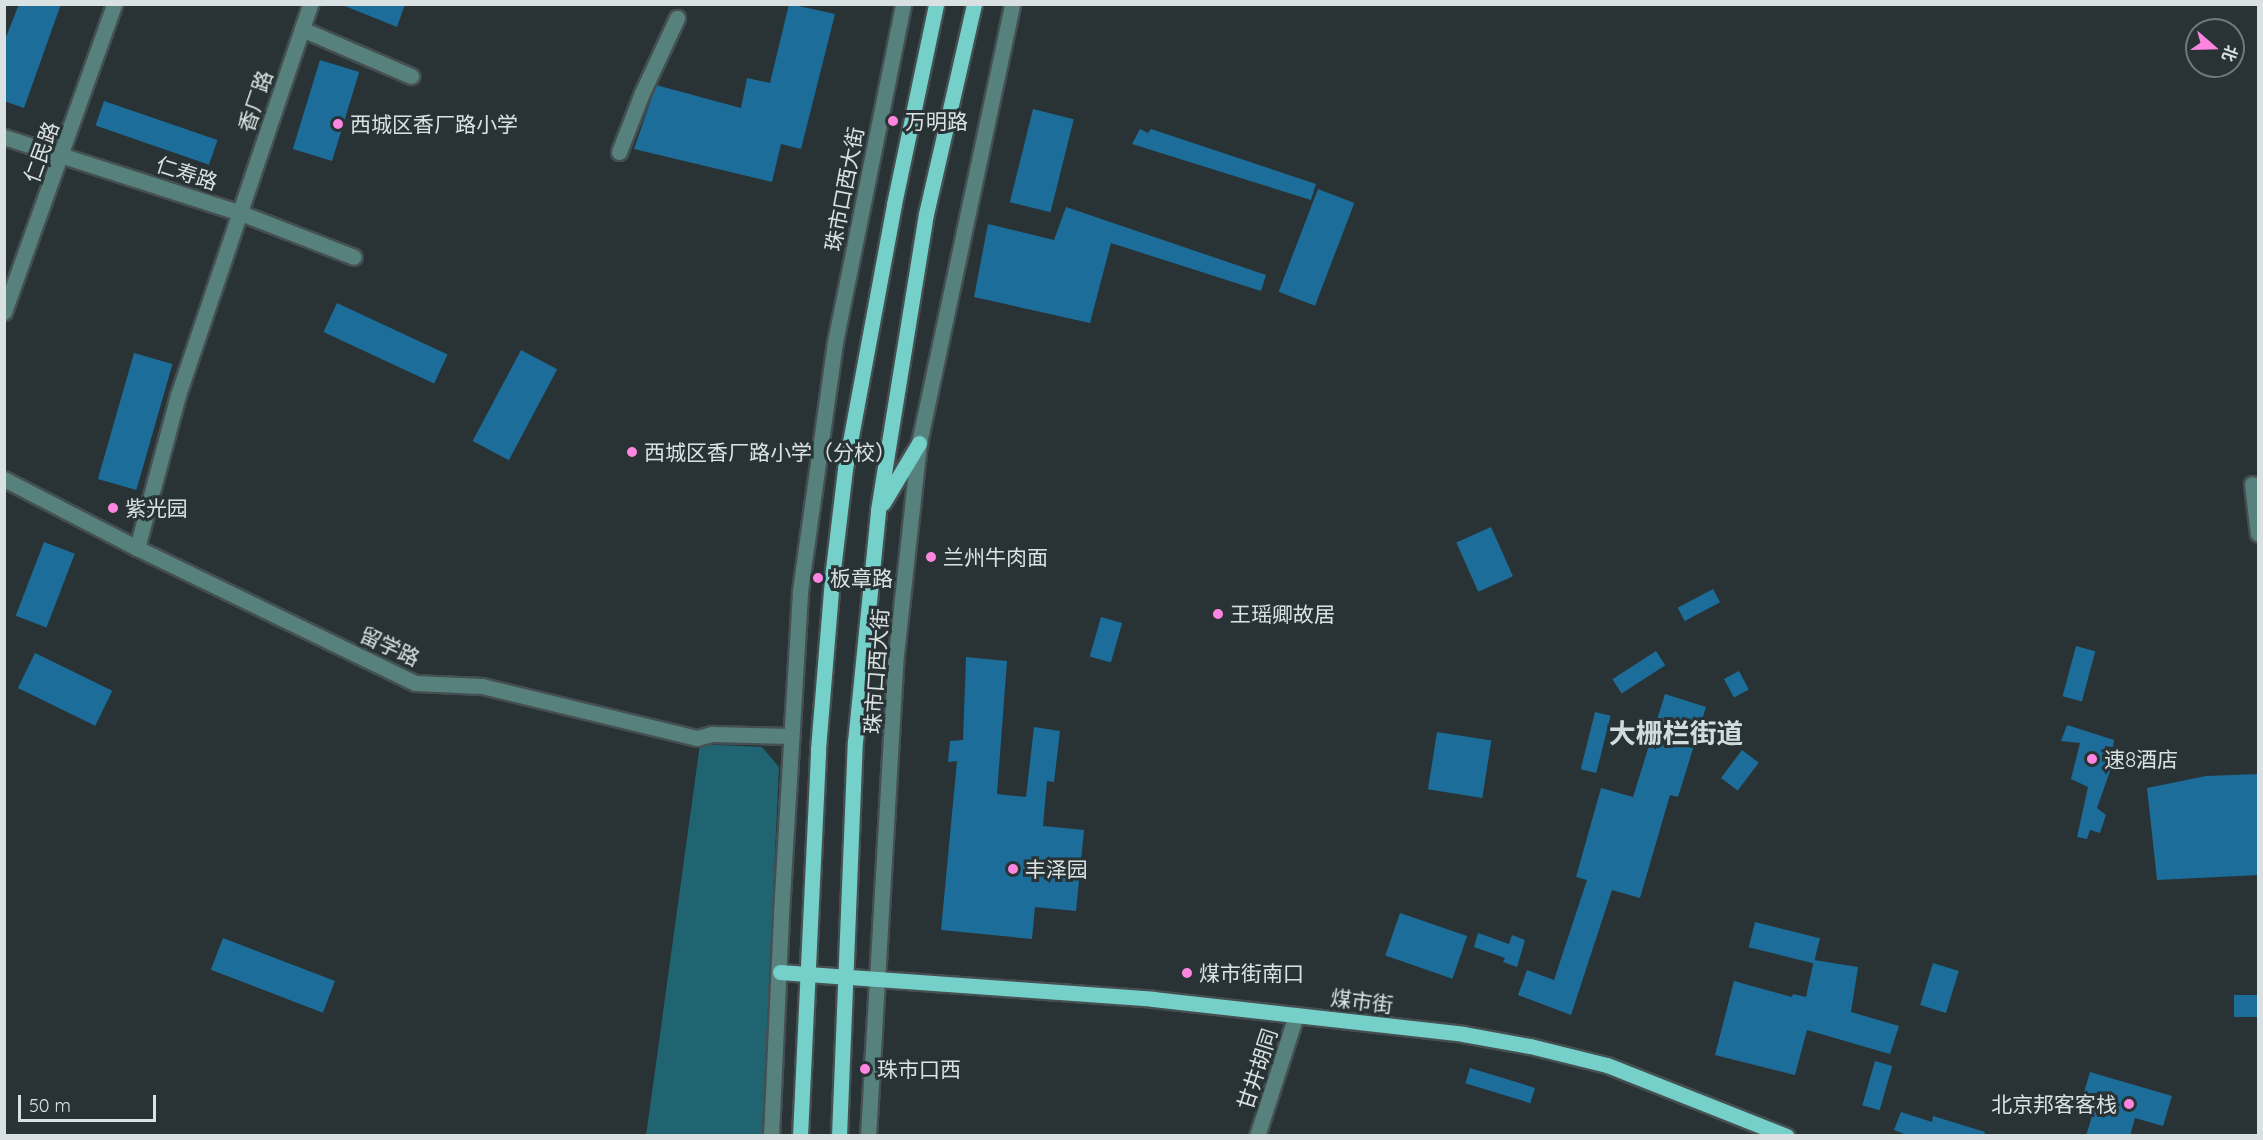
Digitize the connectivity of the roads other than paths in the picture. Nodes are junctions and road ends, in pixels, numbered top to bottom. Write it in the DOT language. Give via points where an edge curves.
graph roads {
  1 [pos="114,4"];
  2 [pos="310,4"];
  3 [pos="903,4"];
  4 [pos="936,4"];
  5 [pos="974,4"];
  6 [pos="1012,4"];
  7 [pos="677,18"];
  8 [pos="302,29"];
  9 [pos="411,76"];
  10 [pos="4,137"];
  11 [pos="619,152"];
  12 [pos="62,155"];
  13 [pos="238,212"];
  14 [pos="354,256"];
  15 [pos="4,312"];
  16 [pos="919,443"];
  17 [pos="4,479"];
  18 [pos="2252,484"];
  19 [pos="878,510"];
  20 [pos="2259,534"];
  21 [pos="137,548"];
  22 [pos="791,736"];
  23 [pos="780,972"];
  24 [pos="808,974"];
  25 [pos="846,976"];
  26 [pos="878,979"];
  27 [pos="1296,1015"];
  28 [pos="771,1136"];
  29 [pos="800,1136"];
  30 [pos="839,1136"];
  31 [pos="868,1136"];
  32 [pos="1257,1136"];
  33 [pos="1786,1136"];
  1 -- 12 [label="street, 仁民路"];
  2 -- 8 [label="street, 香厂路"];
  3 -- 22 [label="street, 珠市口西大街" via="835,342 800,591"];
  4 -- 24 [label="main road" via="903,158 844,480 825,641"];
  5 -- 19 [label="main road, 珠市口西大街" via="926,214"];
  6 -- 16 [label="street, 珠市口西大街"];
  7 -- 11 [label="street"];
  8 -- 9 [label="street"];
  8 -- 13 [label="street, 香厂路"];
  10 -- 12 [label="street, 仁寿路"];
  12 -- 13 [label="street, 仁寿路"];
  12 -- 15 [label="street, 仁民路"];
  13 -- 14 [label="street, 仁寿路"];
  13 -- 21 [label="street, 香厂路" via="178,395"];
  16 -- 19 [label="main road"];
  16 -- 26 [label="street, 珠市口西大街" via="895,664"];
  17 -- 21 [label="street, 留学路"];
  18 -- 20 [label="street"];
  19 -- 25 [label="main road, 珠市口西大街" via="855,742"];
  21 -- 22 [label="street, 留学路" via="415,683 482,686 697,738 712,734"];
  22 -- 23 [label="street, 珠市口西大街"];
  23 -- 24 [label="main road, 煤市街"];
  23 -- 28 [label="street, 珠市口西大街"];
  24 -- 25 [label="main road, 煤市街"];
  24 -- 29 [label="main road"];
  25 -- 26 [label="main road, 煤市街"];
  25 -- 30 [label="main road, 珠市口西大街"];
  26 -- 27 [label="main road, 煤市街" via="1154,999"];
  26 -- 31 [label="street, 珠市口西大街"];
  27 -- 32 [label="street, 甘井胡同"];
  27 -- 33 [label="main road, 煤市街" via="1462,1034 1607,1065"];
}
